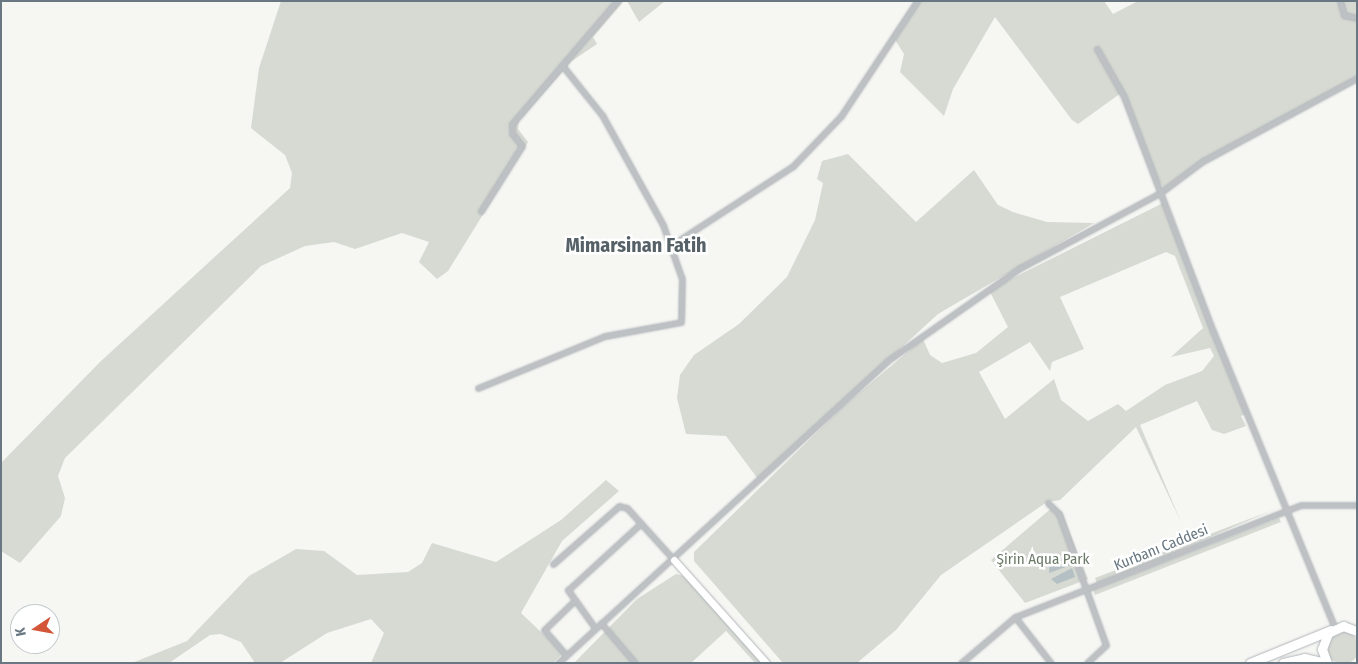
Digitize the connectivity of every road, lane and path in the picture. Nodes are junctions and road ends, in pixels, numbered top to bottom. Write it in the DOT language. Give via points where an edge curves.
graph roads {
  1 [pos="617,1"];
  2 [pos="917,1"];
  3 [pos="1340,1"];
  4 [pos="1357,18"];
  5 [pos="1097,49"];
  6 [pos="562,65"];
  7 [pos="1357,78"];
  8 [pos="1160,193"];
  9 [pos="480,211"];
  10 [pos="670,246"];
  11 [pos="478,388"];
  12 [pos="1048,503"];
  13 [pos="1357,505"];
  14 [pos="1286,511"];
  15 [pos="641,523"];
  16 [pos="674,560"];
  17 [pos="552,564"];
  18 [pos="1086,591"];
  19 [pos="573,602"];
  20 [pos="1015,617"];
  21 [pos="601,623"];
  22 [pos="595,628"];
  23 [pos="1333,629"];
  24 [pos="1357,631"];
  25 [pos="566,655"];
  26 [pos="558,663"];
  27 [pos="635,663"];
  28 [pos="766,663"];
  29 [pos="961,663"];
  30 [pos="1051,663"];
  31 [pos="1087,663"];
  32 [pos="1250,663"];
  33 [pos="1283,663"];
  34 [pos="1326,663"];
  1 -- 6 [label="street"];
  2 -- 10 [label="street" via="841,116 793,166"];
  3 -- 4 [label="street" via="1344,15"];
  5 -- 8 [label="street" via="1124,97"];
  6 -- 9 [label="street" via="512,124 512,133 522,146"];
  6 -- 10 [label="street" via="602,115"];
  7 -- 8 [label="street" via="1203,161"];
  8 -- 14 [label="street"];
  8 -- 16 [label="street" via="1004,277 887,361"];
  10 -- 11 [label="street" via="682,279 680,322 605,336"];
  12 -- 18 [label="street" via="1059,514"];
  13 -- 14 [label="street, Kurbanı Caddesi" via="1301,505"];
  14 -- 18 [label="street, Kurbanı Caddesi"];
  14 -- 23 [label="street"];
  15 -- 16 [label="street"];
  15 -- 17 [label="street" via="627,508 613,508"];
  15 -- 19 [label="street" via="569,588"];
  16 -- 21 [label="street"];
  16 -- 28 [label="street"];
  18 -- 20 [label="street, Kurbanı Caddesi"];
  18 -- 31 [label="street" via="1107,647"];
  19 -- 22 [label="street"];
  19 -- 25 [label="street" via="544,630"];
  20 -- 29 [label="street, Kurbanı Caddesi"];
  20 -- 30 [label="street"];
  21 -- 22 [label="street"];
  21 -- 27 [label="street"];
  22 -- 25 [label="street"];
  23 -- 24 [label="highway"];
  23 -- 32 [label="highway"];
  23 -- 34 [label="highway" via="1322,645"];
  25 -- 26 [label="street"];
  33 -- 34 [label="highway" via="1304,658"];
}
